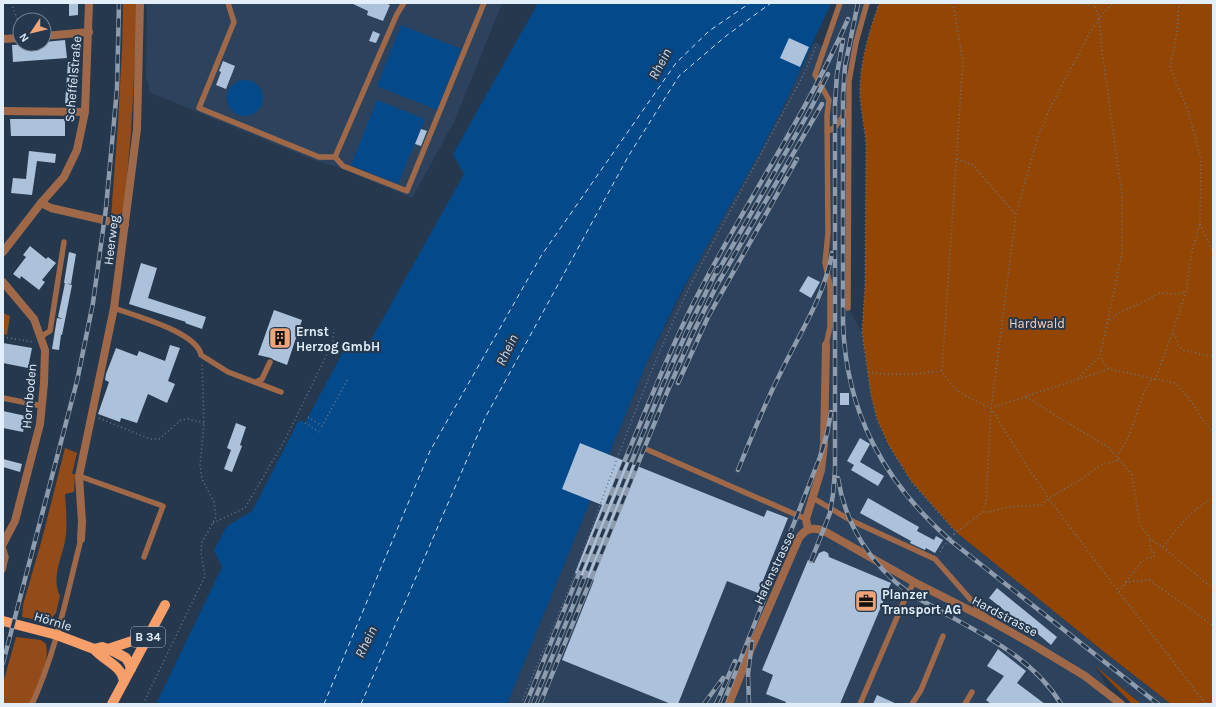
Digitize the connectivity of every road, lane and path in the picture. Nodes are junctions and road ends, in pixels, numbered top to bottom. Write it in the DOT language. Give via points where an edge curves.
graph roads {
  1 [pos="89,3"];
  2 [pos="140,3"];
  3 [pos="228,3"];
  4 [pos="404,3"];
  5 [pos="484,3"];
  6 [pos="840,3"];
  7 [pos="868,3"];
  8 [pos="879,3"];
  9 [pos="953,3"];
  10 [pos="1077,3"];
  11 [pos="1094,3"];
  12 [pos="1113,3"];
  13 [pos="1179,3"];
  14 [pos="1095,6"];
  15 [pos="1099,18"];
  16 [pos="89,32"];
  17 [pos="52,35"];
  18 [pos="819,38"];
  19 [pos="848,110"];
  20 [pos="3,112"];
  21 [pos="85,112"];
  22 [pos="827,132"];
  23 [pos="336,157"];
  24 [pos="957,159"];
  25 [pos="41,203"];
  26 [pos="1016,215"];
  27 [pos="1200,224"];
  28 [pos="125,225"];
  29 [pos="64,242"];
  30 [pos="3,252"];
  31 [pos="1213,253"];
  32 [pos="3,282"];
  33 [pos="1186,292"];
  34 [pos="114,308"];
  35 [pos="848,308"];
  36 [pos="1107,323"];
  37 [pos="334,329"];
  38 [pos="1172,331"];
  39 [pos="3,337"];
  40 [pos="41,339"];
  41 [pos="826,345"];
  42 [pos="201,355"];
  43 [pos="1100,357"];
  44 [pos="1213,357"];
  45 [pos="270,362"];
  46 [pos="1109,370"];
  47 [pos="942,371"];
  48 [pos="868,372"];
  49 [pos="348,379"];
  50 [pos="1078,379"];
  51 [pos="1152,379"];
  52 [pos="1155,380"];
  53 [pos="256,382"];
  54 [pos="281,392"];
  55 [pos="1026,397"];
  56 [pos="3,398"];
  57 [pos="42,406"];
  58 [pos="991,408"];
  59 [pos="91,415"];
  60 [pos="308,417"];
  61 [pos="204,423"];
  62 [pos="305,423"];
  63 [pos="319,432"];
  64 [pos="1213,432"];
  65 [pos="648,450"];
  66 [pos="1118,460"];
  67 [pos="79,476"];
  68 [pos="813,498"];
  69 [pos="1049,499"];
  70 [pos="1213,499"];
  71 [pos="982,512"];
  72 [pos="806,519"];
  73 [pos="213,523"];
  74 [pos="808,529"];
  75 [pos="956,532"];
  76 [pos="81,538"];
  77 [pos="1150,539"];
  78 [pos="3,545"];
  79 [pos="1163,547"];
  80 [pos="940,552"];
  81 [pos="144,557"];
  82 [pos="3,570"];
  83 [pos="914,582"];
  84 [pos="1125,582"];
  85 [pos="1213,589"];
  86 [pos="1119,592"];
  87 [pos="165,605"];
  88 [pos="989,620"];
  89 [pos="3,621"];
  90 [pos="1213,626"];
  91 [pos="151,632"];
  92 [pos="57,635"];
  93 [pos="943,636"];
  94 [pos="94,649"];
  95 [pos="108,649"];
  96 [pos="131,669"];
  97 [pos="124,682"];
  98 [pos="972,692"];
  99 [pos="32,704"];
  100 [pos="112,704"];
  101 [pos="143,704"];
  102 [pos="521,704"];
  103 [pos="729,704"];
  104 [pos="860,704"];
  105 [pos="912,704"];
  106 [pos="964,704"];
  107 [pos="1121,704"];
  108 [pos="1206,704"];
  1 -- 16 [label="street, Scheffelstraße"];
  2 -- 28 [label="street, Heerweg" via="137,129"];
  3 -- 23 [label="lane" via="234,22 199,108 319,157"];
  4 -- 23 [label="lane"];
  5 -- 23 [label="lane" via="407,191 343,166"];
  6 -- 22 [label="lane" via="815,75 829,100"];
  7 -- 19 [label="lane" via="856,42 849,81"];
  8 -- 48 [label="path" via="866,46 860,81 866,145 862,332"];
  9 -- 24 [label="path" via="963,60"];
  10 -- 14 [label="path"];
  11 -- 14 [label="path"];
  12 -- 15 [label="path"];
  13 -- 27 [label="path" via="1177,32 1170,67 1188,111 1201,159"];
  14 -- 15 [label="path"];
  15 -- 26 [label="path" via="1050,110 1037,140"];
  15 -- 36 [label="path" via="1122,194 1122,253"];
  16 -- 17 [label="street"];
  16 -- 21 [label="street, Scheffelstraße"];
  18 -- 102 [label="path" via="804,74 676,314 624,439 570,585"];
  19 -- 22 [label="lane" via="835,127"];
  19 -- 35 [label="lane"];
  20 -- 21 [label="street"];
  21 -- 25 [label="street, Scheffelstraße" via="77,150 64,177"];
  22 -- 41 [label="lane" via="828,233 825,263 830,285 830,327"];
  24 -- 26 [label="path" via="973,165"];
  24 -- 47 [label="path"];
  25 -- 28 [label="street" via="51,208"];
  25 -- 30 [label="street, Scheffelstraße"];
  26 -- 58 [label="path"];
  27 -- 31 [label="path"];
  27 -- 33 [label="path" via="1192,251"];
  28 -- 34 [label="street, Heerweg"];
  29 -- 40 [label="lane" via="50,331"];
  32 -- 40 [label="street, Hornboden" via="34,320"];
  33 -- 36 [label="path" via="1160,293 1118,312"];
  33 -- 38 [label="path"];
  34 -- 42 [label="lane" via="177,331 196,346"];
  34 -- 59 [label="street, Heerweg"];
  36 -- 43 [label="path"];
  37 -- 73 [label="path" via="333,342 286,438 245,508"];
  38 -- 44 [label="path" via="1183,350"];
  38 -- 52 [label="path"];
  39 -- 40 [label="path" via="37,343"];
  40 -- 57 [label="street, Hornboden" via="45,350"];
  41 -- 68 [label="street, Hafenstrasse" via="824,444 821,470"];
  42 -- 53 [label="lane" via="228,372"];
  42 -- 61 [label="path"];
  43 -- 46 [label="path"];
  43 -- 50 [label="path"];
  45 -- 53 [label="lane" via="262,379"];
  46 -- 50 [label="path"];
  46 -- 51 [label="path"];
  47 -- 48 [label="path" via="922,374"];
  47 -- 58 [label="path" via="949,383 964,395"];
  48 -- 75 [label="path" via="877,419 888,444 912,481"];
  49 -- 60 [label="path" via="322,426"];
  50 -- 55 [label="path"];
  51 -- 52 [label="path"];
  51 -- 66 [label="path" via="1145,389"];
  52 -- 64 [label="path" via="1175,383"];
  53 -- 54 [label="lane"];
  55 -- 58 [label="path"];
  55 -- 66 [label="path" via="1109,448"];
  56 -- 57 [label="lane"];
  57 -- 78 [label="street, Hornboden" via="40,424 15,521"];
  58 -- 69 [label="path"];
  58 -- 71 [label="path" via="986,502"];
  59 -- 61 [label="path" via="150,439 159,439 181,420"];
  59 -- 67 [label="street, Heerweg"];
  61 -- 73 [label="path" via="200,465 202,479 214,502 216,516"];
  62 -- 63 [label="path"];
  65 -- 72 [label="lane"];
  66 -- 69 [label="path" via="1107,462"];
  66 -- 77 [label="path" via="1132,475 1140,524"];
  67 -- 76 [label="street, Heerweg"];
  67 -- 81 [label="lane" via="163,506"];
  68 -- 72 [label="street, Hafenstrasse"];
  68 -- 88 [label="lane" via="850,520 935,559"];
  69 -- 71 [label="path" via="1042,506 1009,507"];
  69 -- 86 [label="path"];
  70 -- 79 [label="path" via="1193,512"];
  71 -- 75 [label="path"];
  72 -- 74 [label="street, Hafenstrasse"];
  73 -- 101 [label="path" via="202,542 205,576"];
  74 -- 83 [label="street, Hardstrasse" via="824,531"];
  74 -- 103 [label="street, Hafenstrasse" via="799,538"];
  75 -- 80 [label="path, bridge"];
  76 -- 92 [label="lane"];
  77 -- 79 [label="path"];
  77 -- 84 [label="path" via="1154,558 1142,561"];
  78 -- 82 [label="lane" via="6,557"];
  79 -- 85 [label="path"];
  83 -- 88 [label="street, Hardstrasse"];
  83 -- 104 [label="lane"];
  84 -- 86 [label="path"];
  84 -- 90 [label="path" via="1149,580"];
  86 -- 108 [label="path"];
  87 -- 91 [label="main road, B 34"];
  88 -- 107 [label="street, Hardstrasse" via="1085,676"];
  89 -- 92 [label="main road, Hörnle / B 34"];
  91 -- 95 [label="main road"];
  91 -- 96 [label="main road, B 34"];
  92 -- 94 [label="main road, Hörnle / B 34"];
  92 -- 99 [label="lane"];
  93 -- 105 [label="lane"];
  94 -- 95 [label="main road, Hörnle / B 34"];
  94 -- 97 [label="main road, Hörnle / B 34" via="118,669 123,675"];
  95 -- 96 [label="main road, Hörnle / B 34" via="126,658"];
  96 -- 97 [label="main road, B 34"];
  97 -- 100 [label="main road, B 34"];
  98 -- 106 [label="lane"];
}
